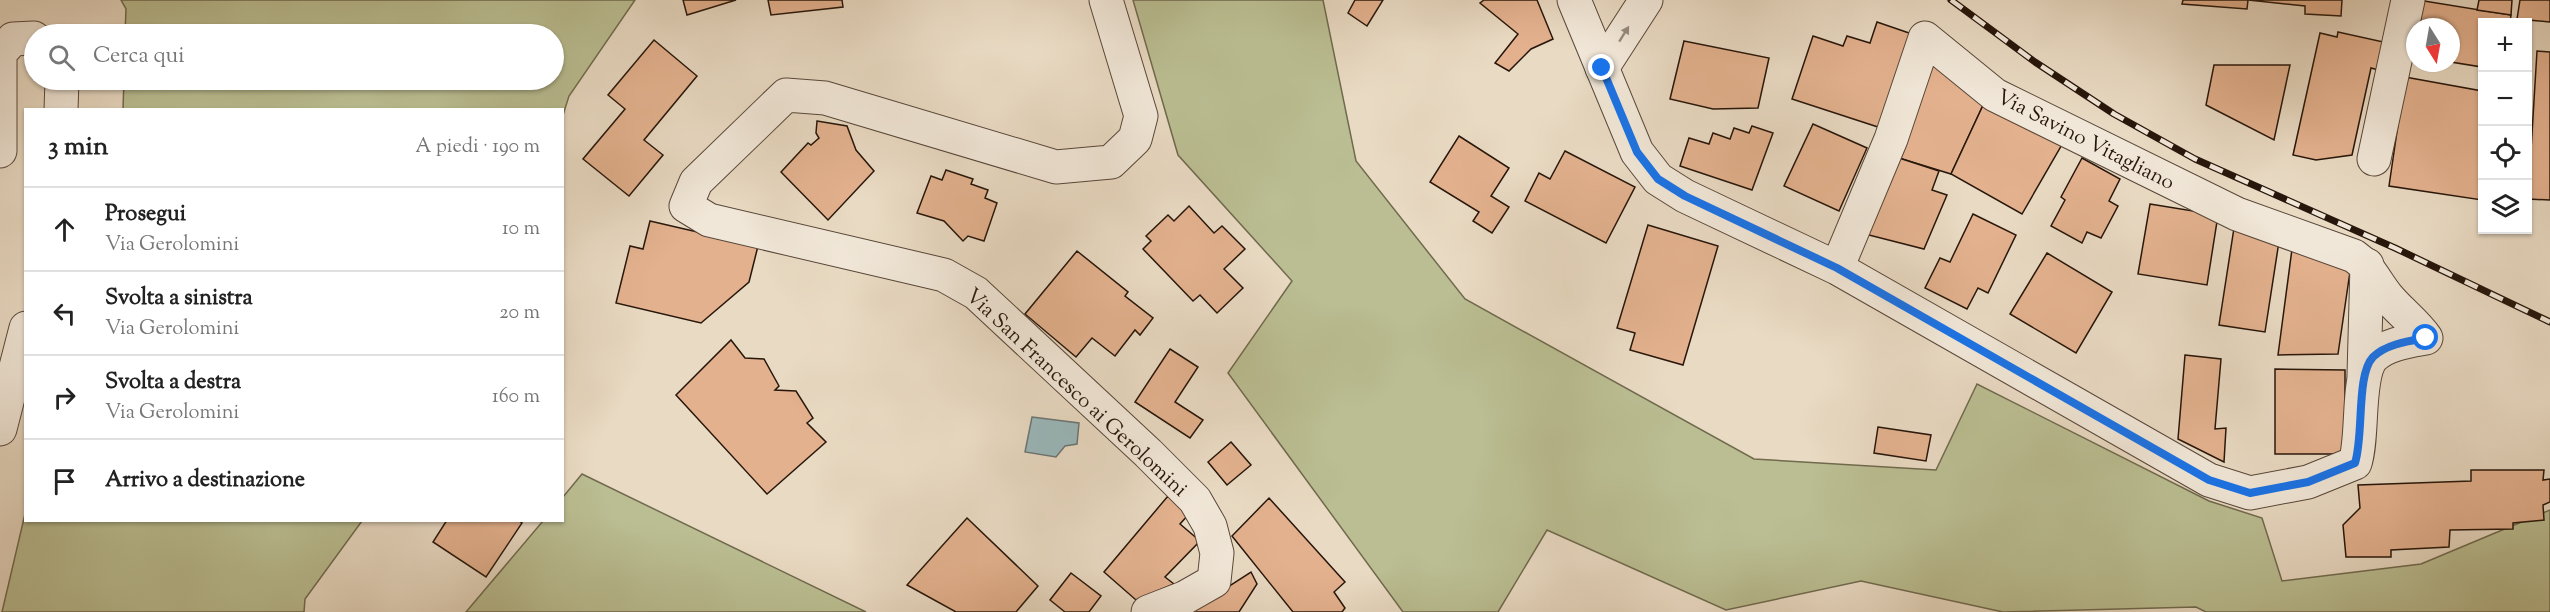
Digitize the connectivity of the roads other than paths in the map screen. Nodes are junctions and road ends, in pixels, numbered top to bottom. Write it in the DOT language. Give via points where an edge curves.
graph roads {
  1 [pos="1106,0"];
  2 [pos="1574,0"];
  3 [pos="1646,0"];
  4 [pos="2408,0"];
  5 [pos="24,38"];
  6 [pos="1602,68"];
  7 [pos="62,90"];
  8 [pos="61,108"];
  9 [pos="0,151"];
  10 [pos="2374,159"];
  11 [pos="2367,265"];
  12 [pos="1837,268"];
  13 [pos="24,336"];
  14 [pos="2364,375"];
  15 [pos="0,429"];
  16 [pos="1148,612"];
  1 -- 16 [label="street, Via San Francesco ai Gerolomini" via="1141,116 1135,139 1111,162 1056,167 825,98 786,95 696,182 686,206 709,219 944,275 976,293 1148,453 1194,500 1210,526 1217,553 1214,581"];
  2 -- 6 [label="street"];
  6 -- 3 [label="street, one-way"];
  4 -- 10 [label="street"];
  5 -- 9 [label="street" via="12,39 0,53"];
  6 -- 12 [label="street" via="1637,152 1658,179 1685,196"];
  7 -- 8 [label="street"];
  11 -- 12 [label="street, Via Savino Vitagliano" via="2354,256 2236,214 1995,95 1925,38 1892,139"];
  11 -- 14 [label="street"];
  11 -- 14 [label="street, Via Savino Vitagliano" via="2387,296 2426,338 2390,347 2373,357"];
  12 -- 14 [label="street" via="2209,480 2250,493 2308,482 2355,463 2360,447"];
  13 -- 15 [label="street"];
}
